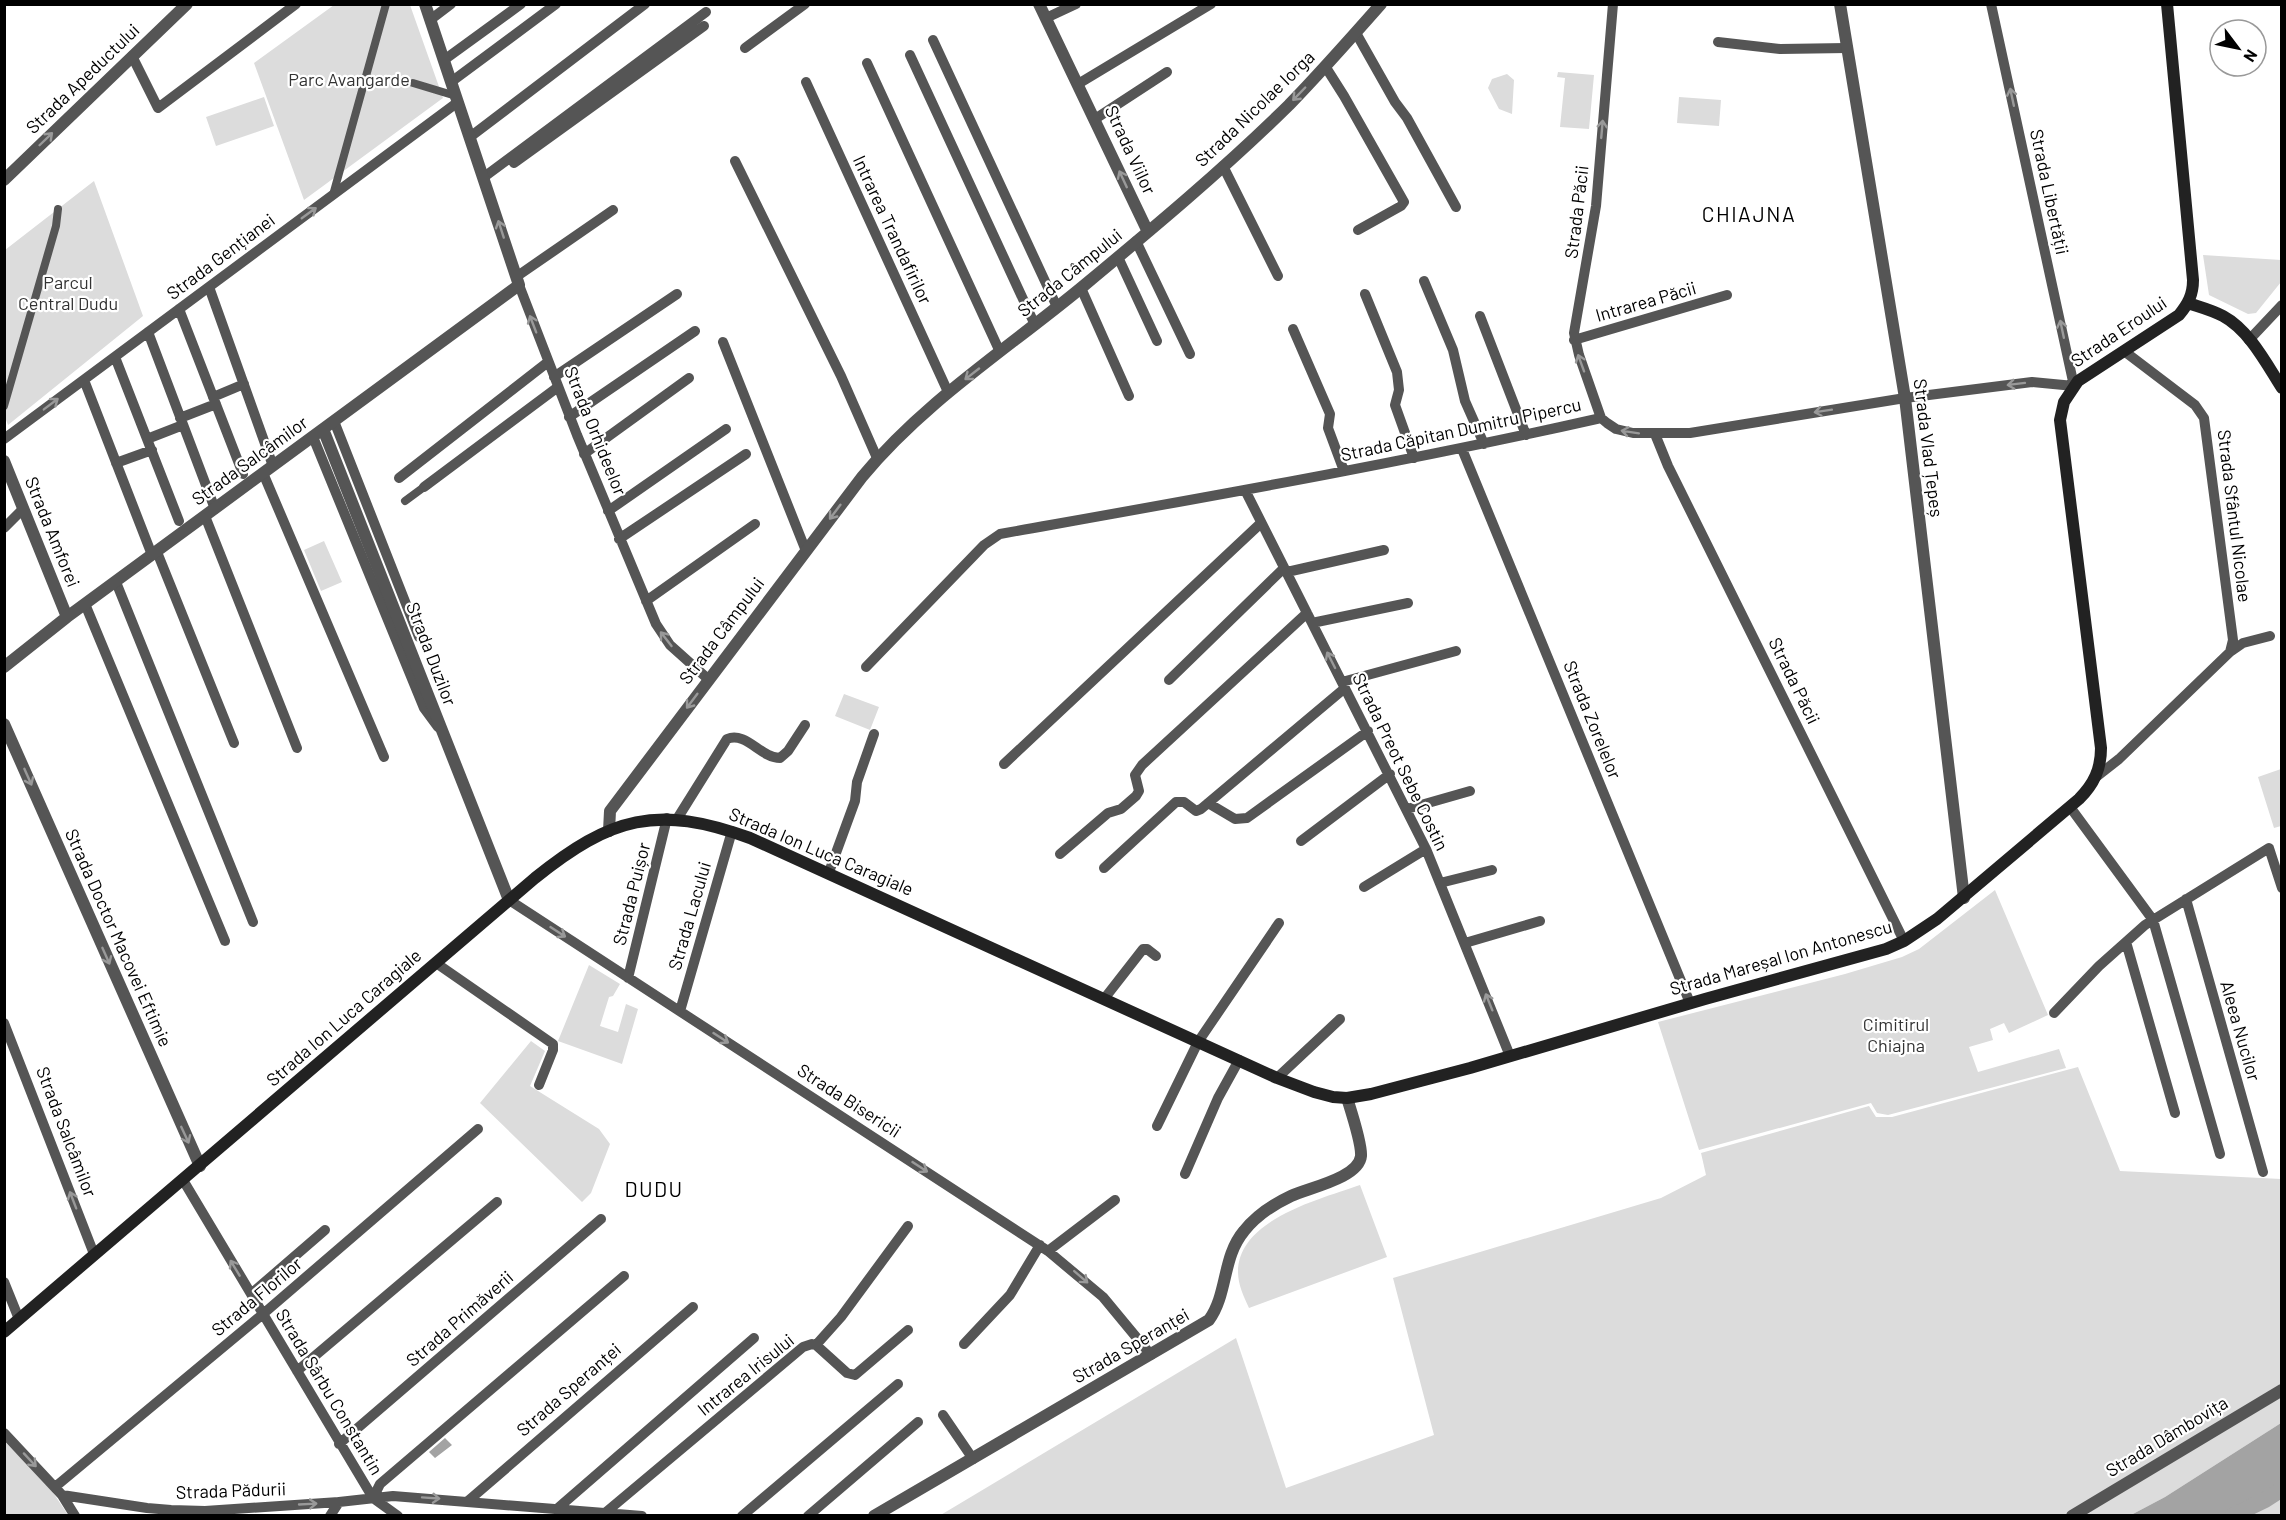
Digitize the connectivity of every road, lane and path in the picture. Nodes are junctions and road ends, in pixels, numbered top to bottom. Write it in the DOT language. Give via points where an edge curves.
graph roads {
  1 [pos="187,4"];
  2 [pos="296,4"];
  3 [pos="386,4"];
  4 [pos="425,4"];
  5 [pos="451,4"];
  6 [pos="521,4"];
  7 [pos="556,4"];
  8 [pos="645,4"];
  9 [pos="805,4"];
  10 [pos="1039,4"];
  11 [pos="1076,4"];
  12 [pos="1211,4"];
  13 [pos="1381,4"];
  14 [pos="1613,4"];
  15 [pos="1840,4"];
  16 [pos="1992,4"];
  17 [pos="2167,4"];
  18 [pos="706,12"];
  19 [pos="1046,18"];
  20 [pos="430,20"];
  21 [pos="704,26"];
  22 [pos="1356,33"];
  23 [pos="933,40"];
  24 [pos="1718,42"];
  25 [pos="745,48"];
  26 [pos="1847,48"];
  27 [pos="910,55"];
  28 [pos="132,56"];
  29 [pos="444,60"];
  30 [pos="867,63"];
  31 [pos="1325,66"];
  32 [pos="1167,72"];
  33 [pos="451,82"];
  34 [pos="806,82"];
  35 [pos="413,84"];
  36 [pos="1078,84"];
  37 [pos="457,99"];
  38 [pos="1095,118"];
  39 [pos="470,137"];
  40 [pos="735,161"];
  41 [pos="1223,166"];
  42 [pos="4,180"];
  43 [pos="485,180"];
  44 [pos="333,195"];
  45 [pos="1456,207"];
  46 [pos="58,209"];
  47 [pos="613,210"];
  48 [pos="1358,231"];
  49 [pos="1148,232"];
  50 [pos="1137,241"];
  51 [pos="1118,257"];
  52 [pos="1278,276"];
  53 [pos="518,281"];
  54 [pos="1424,281"];
  55 [pos="209,287"];
  56 [pos="1081,288"];
  57 [pos="677,294"];
  58 [pos="1365,294"];
  59 [pos="1727,296"];
  60 [pos="2188,303"];
  61 [pos="2282,305"];
  62 [pos="1057,307"];
  63 [pos="179,309"];
  64 [pos="1480,316"];
  65 [pos="1035,325"];
  66 [pos="1293,329"];
  67 [pos="695,331"];
  68 [pos="148,332"];
  69 [pos="1574,340"];
  70 [pos="2249,340"];
  71 [pos="1157,341"];
  72 [pos="723,342"];
  73 [pos="2124,351"];
  74 [pos="1000,352"];
  75 [pos="1190,354"];
  76 [pos="115,357"];
  77 [pos="548,362"];
  78 [pos="689,378"];
  79 [pos="84,380"];
  80 [pos="556,382"];
  81 [pos="244,384"];
  82 [pos="2074,386"];
  83 [pos="2282,388"];
  84 [pos="948,392"];
  85 [pos="1130,396"];
  86 [pos="1905,398"];
  87 [pos="215,401"];
  88 [pos="4,406"];
  89 [pos="570,417"];
  90 [pos="1602,418"];
  91 [pos="334,421"];
  92 [pos="182,422"];
  93 [pos="726,429"];
  94 [pos="318,433"];
  95 [pos="1655,434"];
  96 [pos="1526,435"];
  97 [pos="4,439"];
  98 [pos="1484,444"];
  99 [pos="150,445"];
  100 [pos="1462,449"];
  101 [pos="584,454"];
  102 [pos="746,454"];
  103 [pos="877,458"];
  104 [pos="1414,458"];
  105 [pos="4,461"];
  106 [pos="117,463"];
  107 [pos="273,466"];
  108 [pos="1344,471"];
  109 [pos="243,474"];
  110 [pos="263,474"];
  111 [pos="399,478"];
  112 [pos="424,487"];
  113 [pos="1245,490"];
  114 [pos="405,501"];
  115 [pos="23,509"];
  116 [pos="608,511"];
  117 [pos="210,512"];
  118 [pos="179,521"];
  119 [pos="1261,523"];
  120 [pos="755,524"];
  121 [pos="4,528"];
  122 [pos="619,539"];
  123 [pos="1384,550"];
  124 [pos="806,551"];
  125 [pos="154,554"];
  126 [pos="1286,570"];
  127 [pos="116,582"];
  128 [pos="646,601"];
  129 [pos="1408,603"];
  130 [pos="85,604"];
  131 [pos="1307,613"];
  132 [pos="67,617"];
  133 [pos="1312,623"];
  134 [pos="2270,636"];
  135 [pos="419,637"];
  136 [pos="1456,651"];
  137 [pos="2230,652"];
  138 [pos="4,667"];
  139 [pos="866,667"];
  140 [pos="708,680"];
  141 [pos="1169,680"];
  142 [pos="1344,685"];
  143 [pos="4,724"];
  144 [pos="805,725"];
  145 [pos="1368,731"];
  146 [pos="874,734"];
  147 [pos="234,743"];
  148 [pos="297,748"];
  149 [pos="384,757"];
  150 [pos="2101,759"];
  151 [pos="1004,764"];
  152 [pos="1390,774"];
  153 [pos="2096,777"];
  154 [pos="1470,791"];
  155 [pos="1208,804"];
  156 [pos="2070,807"];
  157 [pos="1407,810"];
  158 [pos="672,818"];
  159 [pos="609,831"];
  160 [pos="732,831"];
  161 [pos="1302,841"];
  162 [pos="1426,849"];
  163 [pos="1060,854"];
  164 [pos="1104,868"];
  165 [pos="1492,870"];
  166 [pos="829,872"];
  167 [pos="1440,883"];
  168 [pos="1365,887"];
  169 [pos="2282,888"];
  170 [pos="508,896"];
  171 [pos="1964,898"];
  172 [pos="2186,899"];
  173 [pos="2153,920"];
  174 [pos="1540,921"];
  175 [pos="253,922"];
  176 [pos="1279,923"];
  177 [pos="1904,941"];
  178 [pos="225,942"];
  179 [pos="2126,942"];
  180 [pos="1465,943"];
  181 [pos="1156,956"];
  182 [pos="436,963"];
  183 [pos="628,978"];
  184 [pos="1104,999"];
  185 [pos="1690,1003"];
  186 [pos="680,1011"];
  187 [pos="2054,1013"];
  188 [pos="1340,1019"];
  189 [pos="4,1023"];
  190 [pos="1198,1042"];
  191 [pos="1510,1056"];
  192 [pos="1239,1060"];
  193 [pos="1277,1078"];
  194 [pos="538,1085"];
  195 [pos="1347,1098"];
  196 [pos="2175,1113"];
  197 [pos="1157,1126"];
  198 [pos="478,1129"];
  199 [pos="2220,1154"];
  200 [pos="200,1166"];
  201 [pos="2263,1172"];
  202 [pos="1185,1173"];
  203 [pos="183,1180"];
  204 [pos="1115,1200"];
  205 [pos="497,1202"];
  206 [pos="602,1219"];
  207 [pos="908,1226"];
  208 [pos="325,1230"];
  209 [pos="1044,1248"];
  210 [pos="94,1254"];
  211 [pos="624,1276"];
  212 [pos="4,1282"];
  213 [pos="251,1294"];
  214 [pos="693,1307"];
  215 [pos="263,1314"];
  216 [pos="19,1319"];
  217 [pos="908,1330"];
  218 [pos="4,1332"];
  219 [pos="754,1338"];
  220 [pos="964,1344"];
  221 [pos="816,1346"];
  222 [pos="1151,1355"];
  223 [pos="297,1371"];
  224 [pos="898,1384"];
  225 [pos="2282,1390"];
  226 [pos="943,1415"];
  227 [pos="918,1422"];
  228 [pos="4,1433"];
  229 [pos="339,1444"];
  230 [pos="973,1459"];
  231 [pos="59,1491"];
  232 [pos="373,1498"];
  233 [pos="468,1501"];
  234 [pos="339,1502"];
  235 [pos="558,1508"];
  236 [pos="605,1513"];
  237 [pos="75,1515"];
  238 [pos="330,1515"];
  239 [pos="398,1515"];
  240 [pos="642,1515"];
  241 [pos="742,1515"];
  242 [pos="808,1515"];
  243 [pos="874,1515"];
  244 [pos="2072,1515"];
  1 -- 28 [label="street, Strada Apeductului"];
  2 -- 28 [label="street" via="158,108"];
  3 -- 44 [label="street"];
  4 -- 20 [label="street, Strada Orhideelor"];
  5 -- 20 [label="street"];
  6 -- 29 [label="street"];
  7 -- 33 [label="street"];
  8 -- 39 [label="street"];
  9 -- 25 [label="street"];
  10 -- 19 [label="street, Strada Viilor"];
  11 -- 19 [label="street"];
  12 -- 36 [label="street"];
  13 -- 22 [label="street, Strada Nicolae Iorga"];
  69 -- 14 [label="street, Strada Păcii, one-way" via="1596,206"];
  15 -- 26 [label="street, Strada Vlad Țepeș"];
  82 -- 16 [label="street, Strada Libertății, one-way"];
  17 -- 60 [label="main road, Strada Eroului" via="2193,280"];
  18 -- 43 [label="street"];
  19 -- 36 [label="street, Strada Viilor"];
  20 -- 29 [label="street, Strada Orhideelor"];
  21 -- 43 [label="street"];
  22 -- 31 [label="street, Strada Nicolae Iorga"];
  22 -- 45 [label="street"];
  23 -- 62 [label="street"];
  24 -- 26 [label="street" via="1771,49"];
  26 -- 86 [label="street, Strada Vlad Țepeș"];
  27 -- 65 [label="street"];
  42 -- 28 [label="street, Strada Apeductului, one-way"];
  29 -- 33 [label="street, Strada Orhideelor"];
  30 -- 74 [label="street"];
  31 -- 41 [label="street, Strada Nicolae Iorga, one-way"];
  31 -- 48 [label="street" via="1404,202"];
  32 -- 38 [label="street"];
  33 -- 37 [label="street, Strada Orhideelor"];
  34 -- 84 [label="street, Intrarea Trandafirilor"];
  35 -- 37 [label="street"];
  36 -- 38 [label="street, Strada Viilor"];
  37 -- 39 [label="street, Strada Orhideelor"];
  37 -- 44 [label="street, Strada Gențianei"];
  49 -- 38 [label="street, Strada Viilor, one-way"];
  39 -- 43 [label="street, Strada Orhideelor"];
  40 -- 103 [label="street"];
  41 -- 49 [label="street, Strada Nicolae Iorga"];
  41 -- 52 [label="street"];
  53 -- 43 [label="street, Strada Orhideelor, one-way"];
  55 -- 44 [label="street, Strada Gențianei, one-way"];
  46 -- 88 [label="street"];
  47 -- 53 [label="street"];
  49 -- 50 [label="street, Strada Câmpului"];
  50 -- 51 [label="street, Strada Câmpului"];
  50 -- 75 [label="street"];
  51 -- 56 [label="street, Strada Câmpului"];
  51 -- 71 [label="street"];
  77 -- 53 [label="street, Strada Orhideelor, one-way"];
  53 -- 91 [label="street, Strada Salcâmilor"];
  54 -- 98 [label="street" via="1453,350 1465,401"];
  55 -- 63 [label="street, Strada Gențianei"];
  55 -- 81 [label="street"];
  56 -- 62 [label="street, Strada Câmpului"];
  56 -- 85 [label="street"];
  57 -- 80 [label="street"];
  58 -- 104 [label="street" via="1397,372 1399,390 1395,405"];
  59 -- 69 [label="street, Intrarea Păcii"];
  60 -- 70 [label="main road" via="2223,315"];
  60 -- 73 [label="main road, Strada Eroului" via="2179,315"];
  61 -- 70 [label="street"];
  62 -- 65 [label="street, Strada Câmpului"];
  63 -- 68 [label="street, Strada Gențianei"];
  63 -- 87 [label="street"];
  64 -- 96 [label="street"];
  65 -- 74 [label="street, Strada Câmpului"];
  66 -- 108 [label="street" via="1330,414 1328,428"];
  67 -- 89 [label="street"];
  68 -- 76 [label="street, Strada Gențianei"];
  68 -- 92 [label="street"];
  90 -- 69 [label="street, Strada Păcii, one-way"];
  70 -- 83 [label="main road"];
  72 -- 124 [label="street"];
  73 -- 82 [label="main road, Strada Eroului"];
  73 -- 137 [label="street, Strada Sfântul Nicolae" via="2194,405 2204,418 2233,640"];
  74 -- 84 [label="street, Strada Câmpului, one-way"];
  76 -- 79 [label="street, Strada Gențianei"];
  76 -- 99 [label="street"];
  77 -- 80 [label="street, Strada Orhideelor"];
  77 -- 111 [label="street"];
  78 -- 101 [label="street"];
  97 -- 79 [label="street, Strada Gențianei, one-way"];
  79 -- 106 [label="street"];
  80 -- 89 [label="street, Strada Orhideelor"];
  80 -- 112 [label="street"];
  81 -- 87 [label="street"];
  81 -- 107 [label="street"];
  82 -- 86 [label="street, Strada Căpitan Dumitru Pipercu, one-way" via="2031,382"];
  82 -- 150 [label="main road, Strada Eroului" via="2061,410 2060,428"];
  84 -- 103 [label="street, Strada Câmpului"];
  86 -- 95 [label="street, Strada Căpitan Dumitru Pipercu, one-way" via="1707,431"];
  86 -- 171 [label="street, Strada Vlad Țepeș"];
  87 -- 92 [label="street"];
  87 -- 109 [label="street"];
  89 -- 101 [label="street, Strada Orhideelor"];
  95 -- 90 [label="street, Strada Căpitan Dumitru Pipercu, one-way" via="1616,429"];
  90 -- 96 [label="street, Strada Căpitan Dumitru Pipercu"];
  91 -- 94 [label="street, Strada Salcâmilor"];
  91 -- 135 [label="street"];
  92 -- 99 [label="street"];
  92 -- 117 [label="street"];
  93 -- 116 [label="street"];
  94 -- 107 [label="street, Strada Salcâmilor"];
  94 -- 170 [label="street, Strada Duzilor"];
  95 -- 177 [label="street, Strada Păcii"];
  96 -- 98 [label="street, Strada Căpitan Dumitru Pipercu"];
  98 -- 100 [label="street, Strada Căpitan Dumitru Pipercu"];
  99 -- 106 [label="street"];
  99 -- 118 [label="street"];
  100 -- 104 [label="street, Strada Căpitan Dumitru Pipercu"];
  100 -- 185 [label="street, Strada Zorelelor"];
  101 -- 116 [label="street, Strada Orhideelor"];
  102 -- 122 [label="street"];
  103 -- 124 [label="street, Strada Câmpului, one-way"];
  104 -- 108 [label="street, Strada Căpitan Dumitru Pipercu"];
  105 -- 115 [label="street, Strada Amforei"];
  106 -- 125 [label="street"];
  107 -- 110 [label="street, Strada Salcâmilor"];
  108 -- 113 [label="street, Strada Căpitan Dumitru Pipercu"];
  110 -- 117 [label="street, Strada Salcâmilor"];
  110 -- 149 [label="street"];
  112 -- 114 [label="street"];
  113 -- 119 [label="street, Strada Preot Sebe Costin"];
  113 -- 139 [label="street, Strada Căpitan Dumitru Pipercu" via="1000,534"];
  115 -- 121 [label="street"];
  115 -- 132 [label="street, Strada Amforei"];
  116 -- 122 [label="street, Strada Orhideelor"];
  117 -- 125 [label="street, Strada Salcâmilor"];
  117 -- 148 [label="street"];
  119 -- 126 [label="street, Strada Preot Sebe Costin"];
  119 -- 151 [label="street"];
  120 -- 128 [label="street"];
  122 -- 128 [label="street, Strada Orhideelor"];
  123 -- 126 [label="street"];
  124 -- 140 [label="street, Strada Câmpului"];
  125 -- 127 [label="street, Strada Salcâmilor"];
  125 -- 147 [label="street"];
  126 -- 131 [label="street, Strada Preot Sebe Costin"];
  126 -- 141 [label="street"];
  127 -- 130 [label="street, Strada Salcâmilor"];
  127 -- 175 [label="street"];
  140 -- 128 [label="street, Strada Orhideelor, one-way" via="666,640"];
  129 -- 133 [label="street"];
  130 -- 132 [label="street, Strada Salcâmilor"];
  130 -- 178 [label="street"];
  131 -- 133 [label="street, Strada Preot Sebe Costin"];
  131 -- 163 [label="street" via="1142,765 1135,775 1139,790 1136,796 1121,809 1108,813"];
  132 -- 138 [label="street, Strada Salcâmilor"];
  142 -- 133 [label="street, Strada Preot Sebe Costin, one-way"];
  134 -- 137 [label="street"];
  136 -- 142 [label="street"];
  137 -- 153 [label="street"];
  140 -- 159 [label="street, Strada Câmpului, one-way" via="610,811"];
  142 -- 145 [label="street, Strada Preot Sebe Costin"];
  142 -- 155 [label="street"];
  143 -- 200 [label="street, Strada Doctor Macovei Eftimie, one-way"];
  144 -- 158 [label="street, Strada Puișor" via="780,758 739,738 727,739"];
  145 -- 152 [label="street, Strada Preot Sebe Costin"];
  145 -- 155 [label="street" via="1247,818 1235,819"];
  146 -- 166 [label="street"];
  150 -- 153 [label="main road, Strada Mareșal Ion Antonescu"];
  152 -- 157 [label="street, Strada Preot Sebe Costin"];
  152 -- 161 [label="street"];
  153 -- 156 [label="main road, Strada Mareșal Ion Antonescu"];
  154 -- 157 [label="street"];
  155 -- 164 [label="street" via="1199,811 1176,802"];
  156 -- 171 [label="main road, Strada Mareșal Ion Antonescu"];
  156 -- 173 [label="street"];
  157 -- 162 [label="street, Strada Preot Sebe Costin"];
  158 -- 159 [label="main road, Strada Ion Luca Caragiale" via="635,822"];
  158 -- 160 [label="main road, Strada Ion Luca Caragiale"];
  158 -- 183 [label="street, Strada Puișor"];
  159 -- 170 [label="main road, Strada Ion Luca Caragiale" via="561,858"];
  160 -- 166 [label="main road, Strada Ion Luca Caragiale"];
  160 -- 186 [label="street, Strada Lacului"];
  162 -- 167 [label="street, Strada Preot Sebe Costin"];
  162 -- 168 [label="street"];
  165 -- 167 [label="street"];
  166 -- 184 [label="main road, Strada Ion Luca Caragiale"];
  167 -- 180 [label="street, Strada Preot Sebe Costin"];
  169 -- 172 [label="street" via="2269,848"];
  170 -- 182 [label="main road, Strada Ion Luca Caragiale"];
  170 -- 183 [label="street, Strada Bisericii, one-way"];
  171 -- 177 [label="main road, Strada Mareșal Ion Antonescu"];
  172 -- 173 [label="street"];
  172 -- 201 [label="street, Aleea Nucilor"];
  173 -- 179 [label="street"];
  173 -- 199 [label="street"];
  174 -- 180 [label="street"];
  176 -- 190 [label="street"];
  177 -- 185 [label="main road, Strada Mareșal Ion Antonescu"];
  179 -- 187 [label="street"];
  179 -- 196 [label="street"];
  191 -- 180 [label="street, Strada Preot Sebe Costin, one-way"];
  181 -- 184 [label="street" via="1143,949"];
  182 -- 194 [label="street" via="553,1044 554,1050"];
  182 -- 200 [label="main road, Strada Ion Luca Caragiale"];
  183 -- 186 [label="street, Strada Bisericii"];
  184 -- 190 [label="main road, Strada Ion Luca Caragiale"];
  185 -- 191 [label="main road, Strada Mareșal Ion Antonescu"];
  186 -- 209 [label="street, Strada Bisericii, one-way"];
  188 -- 193 [label="street"];
  210 -- 189 [label="street, Strada Salcâmilor, one-way"];
  190 -- 192 [label="main road, Strada Ion Luca Caragiale"];
  190 -- 197 [label="street"];
  191 -- 195 [label="main road, Strada Ion Luca Caragiale"];
  192 -- 193 [label="main road, Strada Ion Luca Caragiale"];
  192 -- 202 [label="street"];
  193 -- 195 [label="main road, Strada Ion Luca Caragiale" via="1314,1092"];
  195 -- 222 [label="street, Strada Speranței" via="1361,1158 1358,1164 1345,1175 1291,1196 1257,1218 1241,1234 1232,1251 1209,1320"];
  198 -- 215 [label="street, Strada Florilor"];
  200 -- 203 [label="main road, Strada Ion Luca Caragiale"];
  203 -- 210 [label="main road, Strada Ion Luca Caragiale"];
  213 -- 203 [label="street, Strada Sârbu Constantin, one-way"];
  204 -- 209 [label="street"];
  205 -- 223 [label="street"];
  206 -- 229 [label="street, Strada Primăverii"];
  207 -- 221 [label="street"];
  208 -- 213 [label="street"];
  209 -- 220 [label="street" via="1010,1295"];
  209 -- 222 [label="street, Strada Bisericii, one-way" via="1102,1297"];
  210 -- 216 [label="main road, Strada Ion Luca Caragiale"];
  211 -- 232 [label="street" via="380,1484"];
  212 -- 216 [label="street"];
  213 -- 215 [label="street, Strada Sârbu Constantin"];
  214 -- 233 [label="street, Strada Speranței"];
  215 -- 223 [label="street, Strada Sârbu Constantin"];
  215 -- 231 [label="street, Strada Florilor"];
  216 -- 218 [label="main road, Strada Ion Luca Caragiale"];
  217 -- 221 [label="street, Intrarea Irisului" via="855,1375"];
  219 -- 235 [label="street"];
  221 -- 236 [label="street, Intrarea Irisului" via="803,1347"];
  222 -- 230 [label="street, Strada Speranței"];
  223 -- 229 [label="street, Strada Sârbu Constantin"];
  224 -- 241 [label="street"];
  225 -- 244 [label="street, Strada Dâmbovița"];
  226 -- 230 [label="street"];
  227 -- 242 [label="street"];
  228 -- 231 [label="street, one-way"];
  229 -- 232 [label="street, Strada Sârbu Constantin"];
  230 -- 243 [label="street, Strada Speranței"];
  231 -- 234 [label="street, Strada Pădurii, one-way" via="171,1510"];
  231 -- 237 [label="street"];
  232 -- 233 [label="street, one-way"];
  232 -- 234 [label="street, Strada Pădurii"];
  232 -- 239 [label="street"];
  233 -- 235 [label="street"];
  234 -- 238 [label="street"];
  235 -- 236 [label="street"];
  236 -- 240 [label="street"];
}
